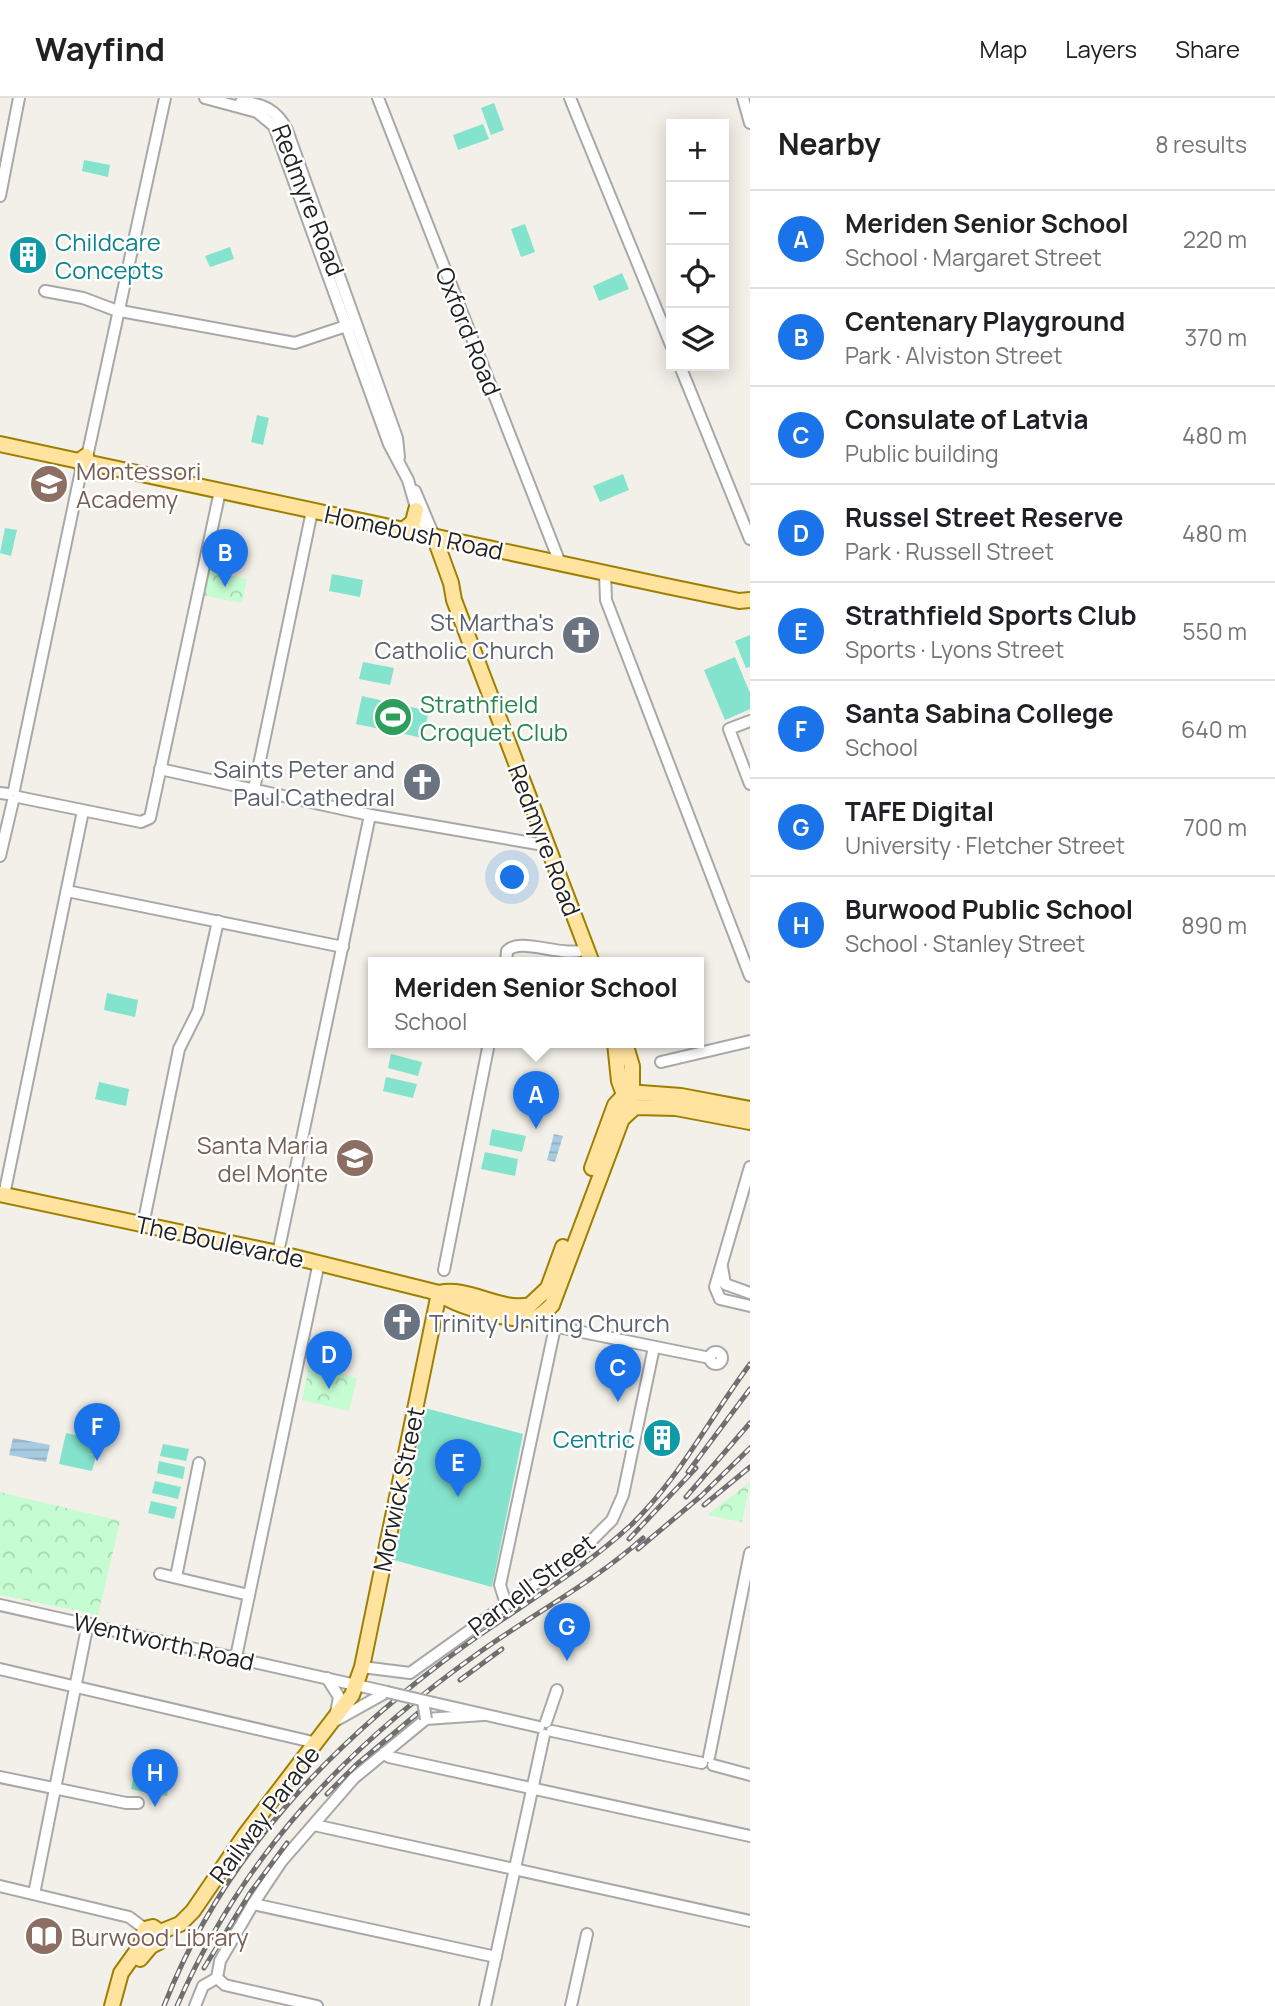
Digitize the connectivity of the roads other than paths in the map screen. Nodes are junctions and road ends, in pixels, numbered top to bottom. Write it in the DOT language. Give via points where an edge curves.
graph roads {
  1 [pos="19,98"];
  2 [pos="165,98"];
  3 [pos="205,98"];
  4 [pos="378,98"];
  5 [pos="570,98"];
  6 [pos="746,99"];
  7 [pos="750,123"];
  8 [pos="0,196"];
  9 [pos="45,291"];
  10 [pos="120,310"];
  11 [pos="351,324"];
  12 [pos="666,333"];
  13 [pos="682,371"];
  14 [pos="0,444"];
  15 [pos="85,462"];
  16 [pos="408,480"];
  17 [pos="220,491"];
  18 [pos="416,510"];
  19 [pos="312,511"];
  20 [pos="402,530"];
  21 [pos="429,536"];
  22 [pos="750,539"];
  23 [pos="470,544"];
  24 [pos="560,563"];
  25 [pos="444,564"];
  26 [pos="605,573"];
  27 [pos="454,600"];
  28 [pos="746,602"];
  29 [pos="750,721"];
  30 [pos="160,769"];
  31 [pos="750,784"];
  32 [pos="254,789"];
  33 [pos="10,795"];
  34 [pos="83,811"];
  35 [pos="370,815"];
  36 [pos="545,842"];
  37 [pos="0,856"];
  38 [pos="67,891"];
  39 [pos="218,922"];
  40 [pos="343,947"];
  41 [pos="508,957"];
  42 [pos="582,957"];
  43 [pos="585,957"];
  44 [pos="750,976"];
  45 [pos="750,1041"];
  46 [pos="488,1048"];
  47 [pos="616,1048"];
  48 [pos="627,1048"];
  49 [pos="661,1062"];
  50 [pos="625,1097"];
  51 [pos="750,1109"];
  52 [pos="750,1122"];
  53 [pos="750,1167"];
  54 [pos="2,1195"];
  55 [pos="143,1225"];
  56 [pos="278,1252"];
  57 [pos="319,1262"];
  58 [pos="722,1265"];
  59 [pos="443,1270"];
  60 [pos="439,1293"];
  61 [pos="750,1293"];
  62 [pos="507,1306"];
  63 [pos="750,1306"];
  64 [pos="546,1311"];
  65 [pos="522,1319"];
  66 [pos="560,1326"];
  67 [pos="654,1347"];
  68 [pos="710,1358"];
  69 [pos="199,1463"];
  70 [pos="750,1553"];
  71 [pos="160,1574"];
  72 [pos="176,1577"];
  73 [pos="249,1595"];
  74 [pos="506,1604"];
  75 [pos="0,1605"];
  76 [pos="88,1623"];
  77 [pos="236,1657"];
  78 [pos="362,1667"];
  79 [pos="0,1669"];
  80 [pos="327,1678"];
  81 [pos="75,1685"];
  82 [pos="356,1685"];
  83 [pos="558,1690"];
  84 [pos="387,1692"];
  85 [pos="429,1702"];
  86 [pos="483,1715"];
  87 [pos="426,1719"];
  88 [pos="333,1722"];
  89 [pos="545,1729"];
  90 [pos="317,1743"];
  91 [pos="384,1753"];
  92 [pos="708,1762"];
  93 [pos="750,1775"];
  94 [pos="0,1777"];
  95 [pos="54,1788"];
  96 [pos="533,1788"];
  97 [pos="138,1803"];
  98 [pos="314,1825"];
  99 [pos="750,1836"];
  100 [pos="515,1869"];
  101 [pos="0,1886"];
  102 [pos="34,1894"];
  103 [pos="253,1904"];
  104 [pos="750,1921"];
  105 [pos="587,1934"];
  106 [pos="146,1938"];
  107 [pos="496,1957"];
  108 [pos="217,1978"];
  109 [pos="271,2001"];
  110 [pos="112,2006"];
  111 [pos="120,2006"];
  112 [pos="195,2006"];
  113 [pos="317,2006"];
  114 [pos="485,2006"];
  115 [pos="571,2006"];
  1 -- 8 [label="street"];
  2 -- 10 [label="street"];
  3 -- 11 [label="street, Redmyre Road" via="257,112 274,126"];
  4 -- 24 [label="street, Oxford Road"];
  5 -- 12 [label="street"];
  6 -- 7 [label="street"];
  9 -- 10 [label="street"];
  10 -- 11 [label="street" via="295,344"];
  10 -- 15 [label="street"];
  11 -- 16 [label="street, Redmyre Road" via="390,444"];
  13 -- 22 [label="street"];
  14 -- 15 [label="main road, Homebush Road"];
  15 -- 17 [label="main road, Homebush Road"];
  15 -- 33 [label="street"];
  16 -- 18 [label="street, Redmyre Road"];
  16 -- 21 [label="street, Redmyre Road"];
  17 -- 19 [label="main road, Homebush Road"];
  17 -- 30 [label="street"];
  18 -- 20 [label="main road" via="413,522"];
  18 -- 21 [label="street, Redmyre Road"];
  19 -- 20 [label="main road, Homebush Road"];
  19 -- 32 [label="street"];
  20 -- 21 [label="main road, Homebush Road"];
  21 -- 23 [label="main road, Homebush Road"];
  21 -- 25 [label="main road, Redmyre Road"];
  21 -- 27 [label="main road, Redmyre Road" via="444,590"];
  23 -- 24 [label="main road, Homebush Road"];
  23 -- 25 [label="main road" via="453,549"];
  24 -- 26 [label="main road, Homebush Road"];
  25 -- 27 [label="main road, Redmyre Road"];
  26 -- 28 [label="main road, Homebush Road"];
  26 -- 44 [label="street" via="606,600"];
  27 -- 36 [label="main road, Redmyre Road"];
  29 -- 31 [label="street" via="729,729"];
  30 -- 32 [label="street"];
  30 -- 34 [label="street" via="150,818 141,822"];
  32 -- 35 [label="street"];
  33 -- 34 [label="street"];
  33 -- 37 [label="street"];
  34 -- 38 [label="street"];
  35 -- 36 [label="street"];
  35 -- 40 [label="street"];
  36 -- 43 [label="main road, Redmyre Road"];
  38 -- 39 [label="street"];
  38 -- 54 [label="street"];
  39 -- 40 [label="street"];
  39 -- 55 [label="street" via="198,1011 179,1049"];
  40 -- 56 [label="street"];
  41 -- 42 [label="street" via="514,945"];
  45 -- 49 [label="street"];
  46 -- 59 [label="street"];
  47 -- 50 [label="main road"];
  48 -- 50 [label="main road" via="632,1066"];
  50 -- 51 [label="main road" via="681,1096"];
  50 -- 52 [label="main road"];
  50 -- 62 [label="main road, The Boulevarde" via="548,1288 530,1305"];
  50 -- 64 [label="main road" via="556,1296"];
  53 -- 58 [label="street"];
  54 -- 55 [label="main road, The Boulevarde"];
  55 -- 56 [label="main road, The Boulevarde"];
  56 -- 57 [label="main road, The Boulevarde"];
  57 -- 60 [label="main road, The Boulevarde"];
  57 -- 73 [label="street"];
  58 -- 61 [label="street" via="724,1284"];
  58 -- 63 [label="street" via="715,1281 717,1295"];
  60 -- 62 [label="main road, The Boulevarde" via="449,1291"];
  60 -- 65 [label="main road, The Boulevarde" via="448,1301"];
  60 -- 78 [label="main road, Morwick Street"];
  62 -- 64 [label="main road"];
  64 -- 65 [label="main road"];
  64 -- 66 [label="street, The Boulevarde"];
  65 -- 66 [label="street, The Boulevarde"];
  66 -- 67 [label="street, The Boulevarde"];
  66 -- 74 [label="street" via="500,1585"];
  67 -- 68 [label="street, The Boulevarde"];
  67 -- 74 [label="street, Parnell Street" via="622,1495 612,1520 560,1568"];
  69 -- 72 [label="street"];
  70 -- 92 [label="street"];
  71 -- 72 [label="street"];
  72 -- 73 [label="street"];
  73 -- 77 [label="street"];
  74 -- 78 [label="street, Parnell Street" via="410,1673"];
  75 -- 76 [label="street, Wentworth Road"];
  76 -- 77 [label="street, Wentworth Road"];
  76 -- 81 [label="street"];
  77 -- 80 [label="street, Wentworth Road"];
  78 -- 82 [label="main road, Morwick Street"];
  79 -- 81 [label="street"];
  80 -- 82 [label="street, Wentworth Road"];
  80 -- 88 [label="street" via="339,1697"];
  81 -- 90 [label="street"];
  81 -- 95 [label="street"];
  82 -- 84 [label="street, Wentworth Road"];
  82 -- 88 [label="main road, Railway Parade"];
  83 -- 89 [label="street"];
  84 -- 85 [label="street, Wentworth Road, bridge"];
  84 -- 88 [label="street"];
  85 -- 86 [label="street, Wentworth Road"];
  85 -- 87 [label="street, bridge"];
  86 -- 87 [label="street"];
  86 -- 89 [label="street, Wentworth Road"];
  87 -- 91 [label="street"];
  88 -- 90 [label="main road, Railway Parade"];
  89 -- 92 [label="street, Wentworth Road"];
  89 -- 96 [label="street"];
  90 -- 106 [label="main road, Railway Parade" via="186,1918 160,1932 159,1942"];
  91 -- 96 [label="street"];
  91 -- 98 [label="street"];
  92 -- 93 [label="street, Wentworth Road"];
  94 -- 95 [label="street"];
  95 -- 97 [label="street"];
  95 -- 102 [label="street"];
  96 -- 99 [label="street"];
  96 -- 100 [label="street"];
  98 -- 100 [label="street"];
  98 -- 103 [label="street"];
  100 -- 104 [label="street"];
  100 -- 107 [label="street"];
  101 -- 102 [label="street"];
  102 -- 106 [label="street" via="129,1917"];
  103 -- 107 [label="street"];
  103 -- 108 [label="street" via="220,1961"];
  105 -- 115 [label="street"];
  106 -- 110 [label="main road" via="121,1973"];
  106 -- 111 [label="main road"];
  107 -- 114 [label="street"];
  108 -- 109 [label="street"];
  108 -- 112 [label="street" via="203,1986"];
  109 -- 113 [label="street"];
}
